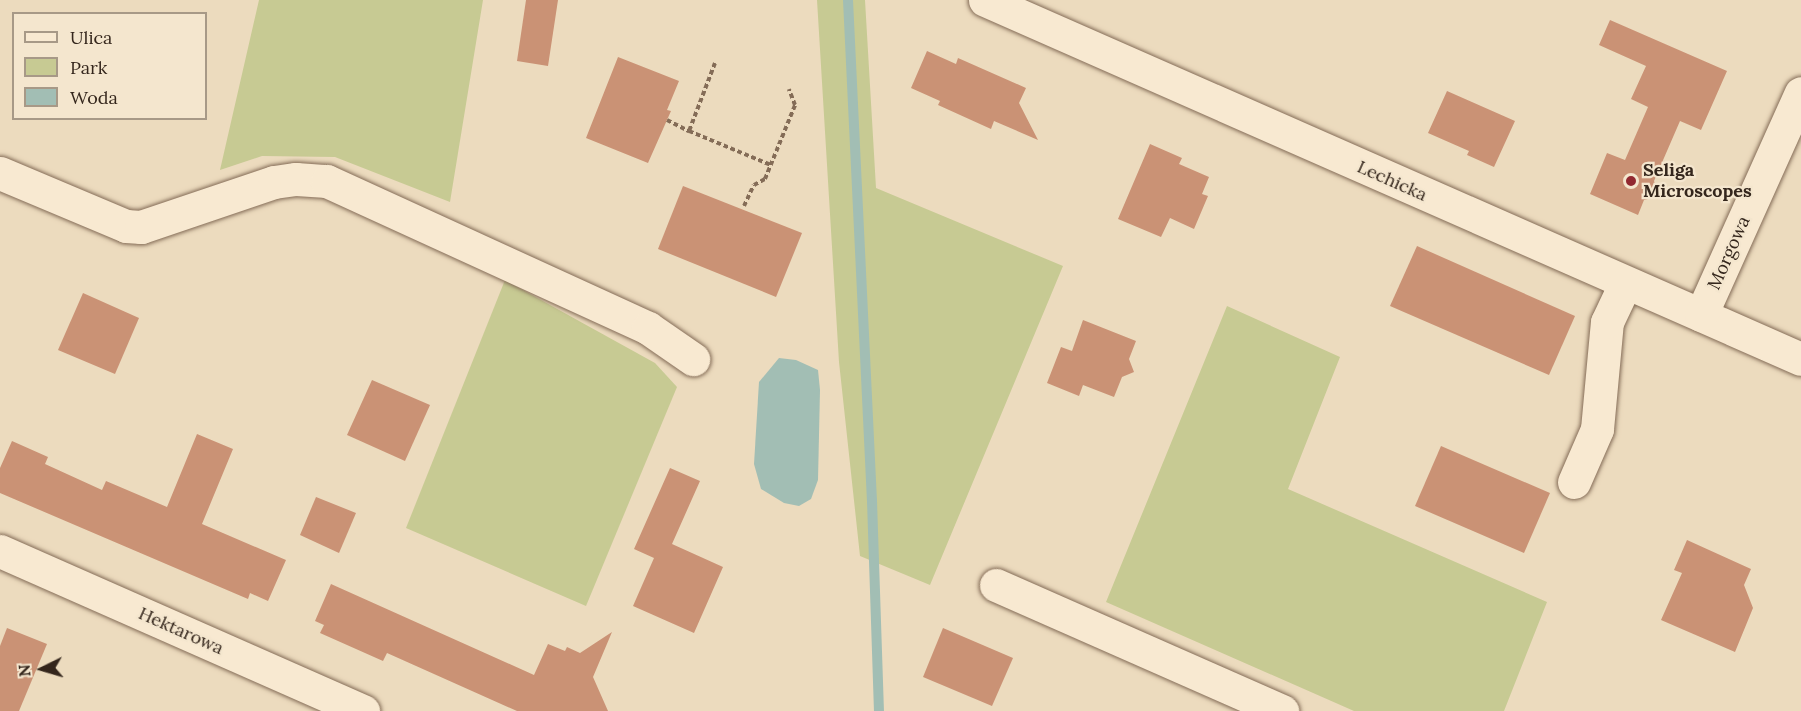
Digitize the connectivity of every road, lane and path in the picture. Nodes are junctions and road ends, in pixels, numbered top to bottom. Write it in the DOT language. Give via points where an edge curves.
graph roads {
  1 [pos="985,0"];
  2 [pos="715,63"];
  3 [pos="789,89"];
  4 [pos="1801,93"];
  5 [pos="667,120"];
  6 [pos="689,131"];
  7 [pos="771,165"];
  8 [pos="0,173"];
  9 [pos="744,206"];
  10 [pos="1625,284"];
  11 [pos="1701,315"];
  12 [pos="693,359"];
  13 [pos="1801,359"];
  14 [pos="1575,482"];
  15 [pos="0,550"];
  16 [pos="996,585"];
  17 [pos="363,711"];
  18 [pos="1282,711"];
  1 -- 10 [label="street, Lechicka"];
  2 -- 6 [label="path"];
  3 -- 7 [label="path" via="795,105"];
  4 -- 11 [label="street, Morgowa"];
  5 -- 6 [label="path"];
  6 -- 7 [label="path"];
  7 -- 9 [label="path" via="765,179 754,185"];
  8 -- 12 [label="street" via="126,226 141,227 274,182 327,181 648,328"];
  10 -- 11 [label="street, Lechicka"];
  10 -- 14 [label="street" via="1607,322 1598,429"];
  11 -- 13 [label="street, Lechicka"];
  15 -- 17 [label="street, Hektarowa"];
  16 -- 18 [label="street"];
}
